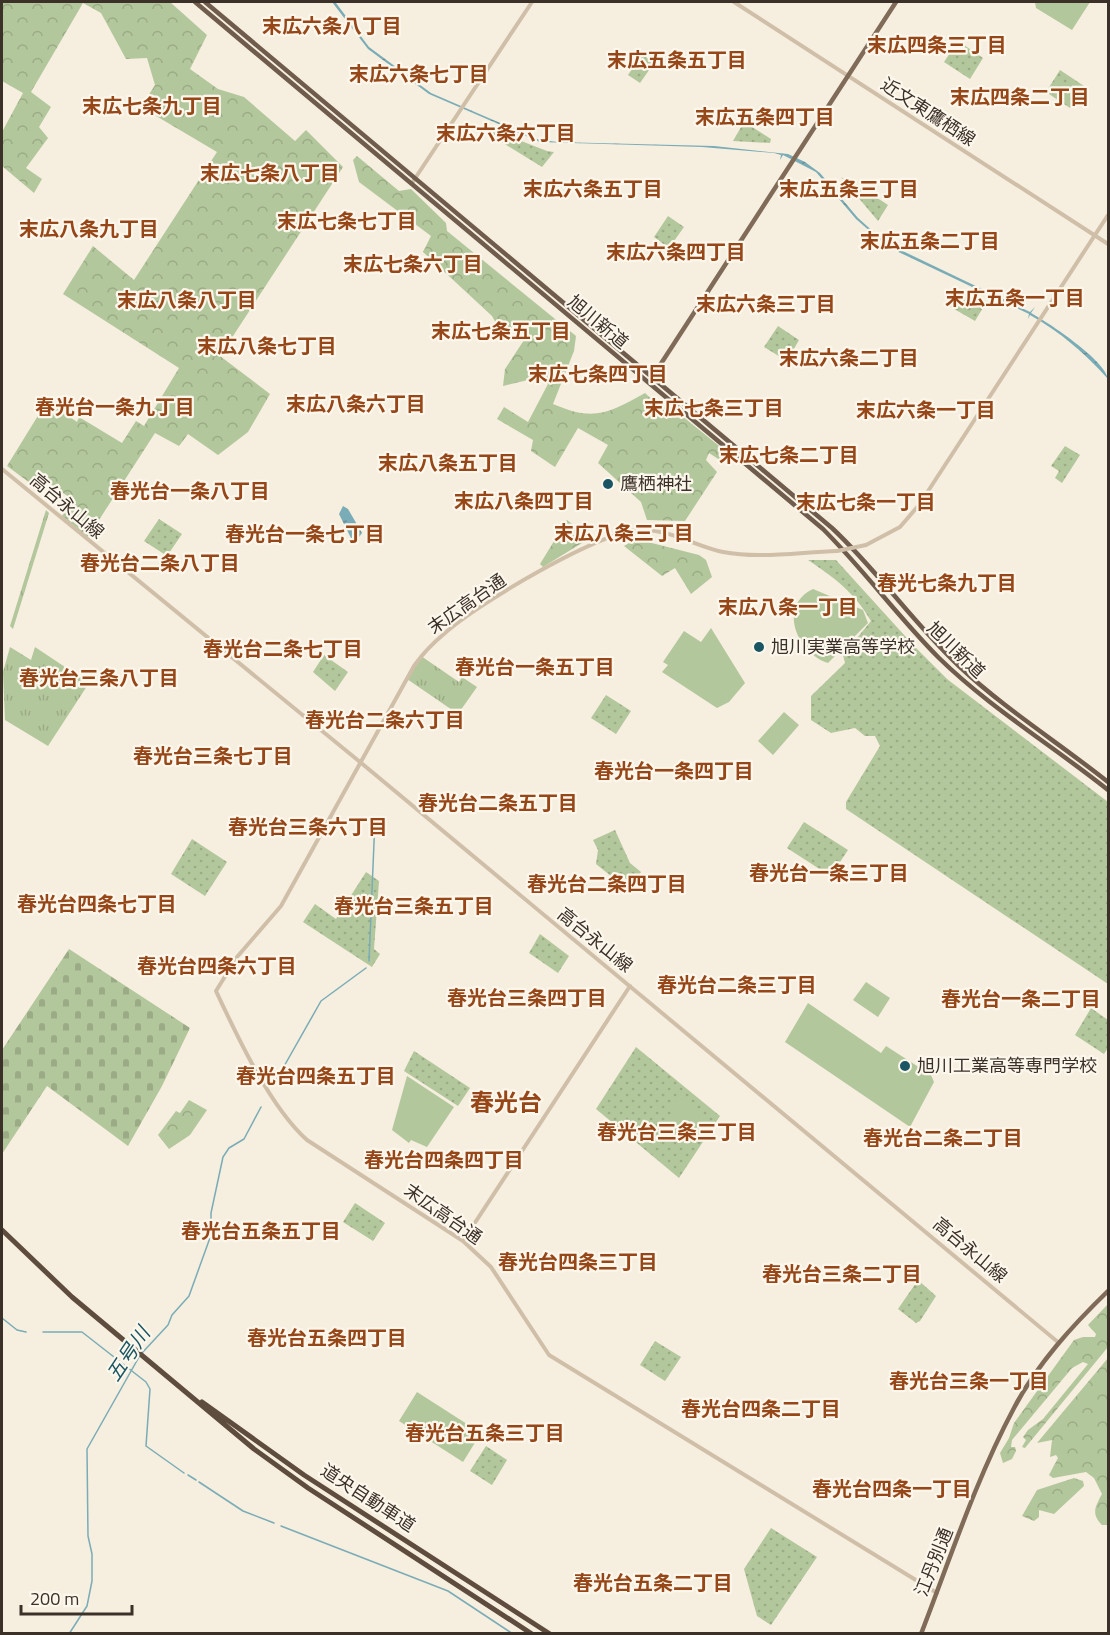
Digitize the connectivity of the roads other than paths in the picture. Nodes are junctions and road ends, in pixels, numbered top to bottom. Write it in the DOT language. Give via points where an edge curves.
graph roads {
  1 [pos="195,2"];
  2 [pos="206,2"];
  3 [pos="532,2"];
  4 [pos="734,2"];
  5 [pos="896,2"];
  6 [pos="849,76"];
  7 [pos="416,178"];
  8 [pos="412,183"];
  9 [pos="1108,215"];
  10 [pos="1095,236"];
  11 [pos="1108,244"];
  12 [pos="652,377"];
  13 [pos="648,383"];
  14 [pos="2,469"];
  15 [pos="360,762"];
  16 [pos="1108,782"];
  17 [pos="1108,790"];
  18 [pos="630,986"];
  19 [pos="2,1230"];
  20 [pos="463,1241"];
  21 [pos="1108,1291"];
  22 [pos="1059,1343"];
  23 [pos="173,1382"];
  24 [pos="937,1593"];
  25 [pos="532,1634"];
  26 [pos="550,1634"];
  27 [pos="921,1634"];
  1 -- 8 [label="highway, 旭川新道"];
  2 -- 7 [label="highway, 旭川新道"];
  3 -- 7 [label="street"];
  4 -- 6 [label="street, 近文東鷹栖線"];
  5 -- 6 [label="main road"];
  6 -- 10 [label="street, 近文東鷹栖線"];
  6 -- 12 [label="main road"];
  7 -- 8 [label="street"];
  7 -- 12 [label="highway, 旭川新道"];
  8 -- 13 [label="highway, 旭川新道"];
  9 -- 10 [label="street"];
  10 -- 11 [label="street, 近文東鷹栖線"];
  10 -- 15 [label="street, 末広高台通, bridge" via="919,505 900,526 866,545 837,551 726,552 650,530 601,539 509,590 445,632 414,666"];
  12 -- 13 [label="main road"];
  12 -- 16 [label="highway, 旭川新道" via="849,544 960,667"];
  13 -- 17 [label="highway, 旭川新道" via="823,529 947,664"];
  14 -- 15 [label="street, 高台永山線"];
  15 -- 18 [label="street, 高台永山線"];
  15 -- 20 [label="street, 末広高台通" via="280,906 237,957 216,991 270,1094 296,1130"];
  18 -- 20 [label="street"];
  18 -- 22 [label="street, 高台永山線"];
  19 -- 23 [label="highway, 道央自動車道" via="72,1297"];
  20 -- 24 [label="street, 末広高台通" via="491,1267 549,1355"];
  21 -- 22 [label="main road, 江丹別通"];
  22 -- 24 [label="main road, 江丹別通" via="1014,1408 980,1481"];
  23 -- 25 [label="highway, 道央自動車道" via="299,1482"];
  23 -- 26 [label="highway, 道央自動車道" via="304,1475"];
  24 -- 27 [label="main road, 江丹別通"];
}
